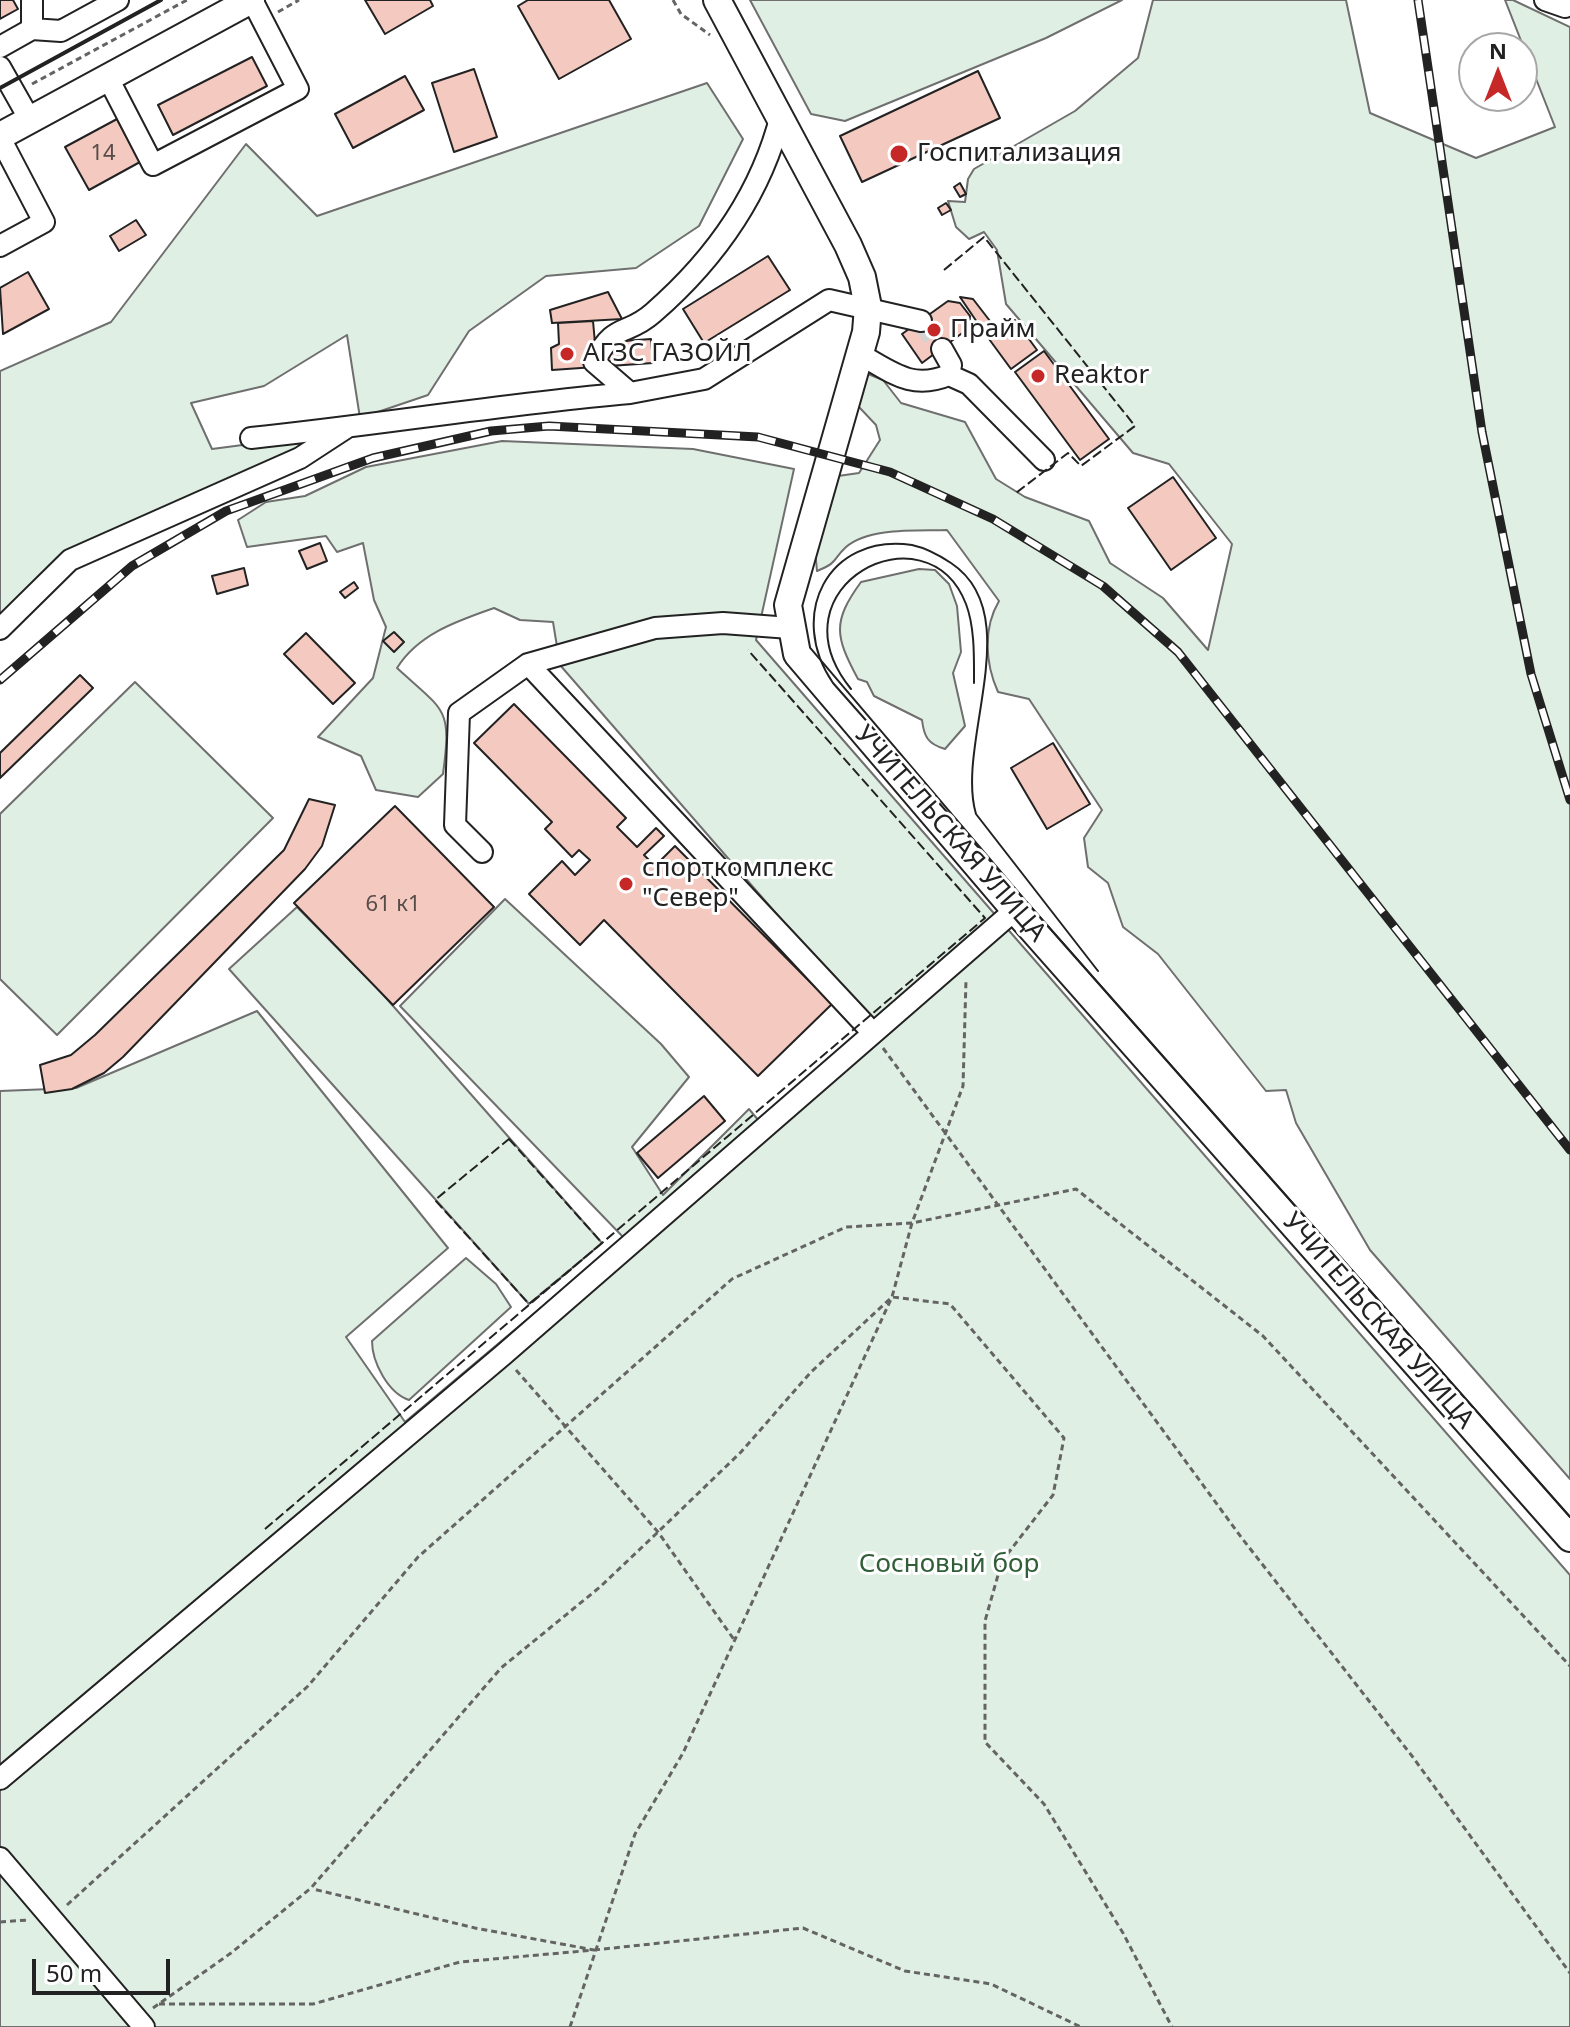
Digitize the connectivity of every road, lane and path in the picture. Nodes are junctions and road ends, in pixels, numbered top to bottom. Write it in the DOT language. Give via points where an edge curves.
graph roads {
  1 [pos="32,0"];
  2 [pos="118,0"];
  3 [pos="187,0"];
  4 [pos="251,0"];
  5 [pos="673,0"];
  6 [pos="717,0"];
  7 [pos="1545,0"];
  8 [pos="1570,4"];
  9 [pos="32,29"];
  10 [pos="713,37"];
  11 [pos="0,47"];
  12 [pos="0,67"];
  13 [pos="108,78"];
  14 [pos="15,93"];
  15 [pos="781,115"];
  16 [pos="30,120"];
  17 [pos="0,137"];
  18 [pos="0,246"];
  19 [pos="868,307"];
  20 [pos="921,321"];
  21 [pos="942,349"];
  22 [pos="861,355"];
  23 [pos="949,375"];
  24 [pos="630,393"];
  25 [pos="346,428"];
  26 [pos="251,438"];
  27 [pos="1044,460"];
  28 [pos="790,628"];
  29 [pos="0,629"];
  30 [pos="528,664"];
  31 [pos="482,852"];
  32 [pos="1015,910"];
  33 [pos="976,971"];
  34 [pos="872,1032"];
  35 [pos="946,1133"];
  36 [pos="999,1206"];
  37 [pos="912,1223"];
  38 [pos="892,1297"];
  39 [pos="503,1355"];
  40 [pos="567,1427"];
  41 [pos="658,1532"];
  42 [pos="1570,1538"];
  43 [pos="735,1641"];
  44 [pos="1570,1666"];
  45 [pos="0,1779"];
  46 [pos="0,1858"];
  47 [pos="311,1888"];
  48 [pos="52,1919"];
  49 [pos="0,1922"];
  50 [pos="594,1950"];
  51 [pos="1570,1973"];
  52 [pos="159,2004"];
  53 [pos="141,2023"];
  54 [pos="570,2027"];
  55 [pos="1081,2027"];
  56 [pos="1172,2027"];
  1 -- 9 [label="lane"];
  2 -- 9 [label="lane" via="61,31"];
  3 -- 14 [label="path"];
  4 -- 13 [label="main road"];
  4 -- 13 [label="lane" via="298,89 153,165"];
  5 -- 10 [label="path" via="681,14"];
  6 -- 15 [label="main road, УЧИТЕЛЬСКАЯ УЛИЦА"];
  7 -- 8 [label="lane"];
  9 -- 11 [label="lane"];
  12 -- 14 [label="lane"];
  13 -- 16 [label="main road"];
  14 -- 16 [label="lane"];
  15 -- 19 [label="main road, УЧИТЕЛЬСКАЯ УЛИЦА" via="848,245"];
  15 -- 24 [label="lane" via="773,147 721,244 651,315 606,338 594,362"];
  16 -- 17 [label="main road"];
  17 -- 18 [label="lane" via="44,222"];
  19 -- 20 [label="lane"];
  19 -- 22 [label="main road, УЧИТЕЛЬСКАЯ УЛИЦА"];
  19 -- 24 [label="lane" via="829,300 704,379"];
  21 -- 23 [label="lane" via="951,365"];
  22 -- 23 [label="lane" via="906,380 929,384"];
  22 -- 28 [label="main road, УЧИТЕЛЬСКАЯ УЛИЦА" via="793,583"];
  23 -- 27 [label="lane" via="969,384"];
  24 -- 25 [label="lane" via="492,405"];
  25 -- 26 [label="lane"];
  25 -- 29 [label="lane" via="300,458 70,560"];
  28 -- 30 [label="lane" via="723,623 655,628"];
  28 -- 32 [label="main road, УЧИТЕЛЬСКАЯ УЛИЦА" via="797,654"];
  30 -- 31 [label="lane" via="459,713 455,825"];
  30 -- 34 [label="lane"];
  32 -- 34 [label="lane"];
  32 -- 42 [label="main road, УЧИТЕЛЬСКАЯ УЛИЦА"];
  33 -- 35 [label="path" via="966,980 963,1086"];
  34 -- 35 [label="path"];
  34 -- 39 [label="lane"];
  35 -- 36 [label="path"];
  35 -- 37 [label="path"];
  36 -- 37 [label="path"];
  36 -- 44 [label="path" via="1076,1189 1263,1336"];
  36 -- 51 [label="path"];
  37 -- 38 [label="path"];
  37 -- 40 [label="path" via="846,1227 732,1279"];
  38 -- 41 [label="path" via="811,1372 741,1452"];
  38 -- 43 [label="path"];
  38 -- 56 [label="path" via="950,1304 1064,1438 1053,1495 1002,1561 985,1621 985,1742 1044,1804 1123,1933"];
  39 -- 40 [label="path"];
  39 -- 45 [label="lane"];
  40 -- 41 [label="path"];
  40 -- 48 [label="path" via="418,1557 308,1686"];
  41 -- 43 [label="path"];
  41 -- 47 [label="path" via="501,1668"];
  43 -- 50 [label="path" via="683,1753 635,1834"];
  46 -- 48 [label="lane"];
  47 -- 50 [label="path"];
  47 -- 52 [label="path"];
  48 -- 49 [label="path"];
  48 -- 53 [label="lane"];
  50 -- 52 [label="path" via="460,1962 313,2004"];
  50 -- 54 [label="path"];
  50 -- 55 [label="path" via="803,1928 905,1971 991,1984"];
  52 -- 53 [label="path"];
}
